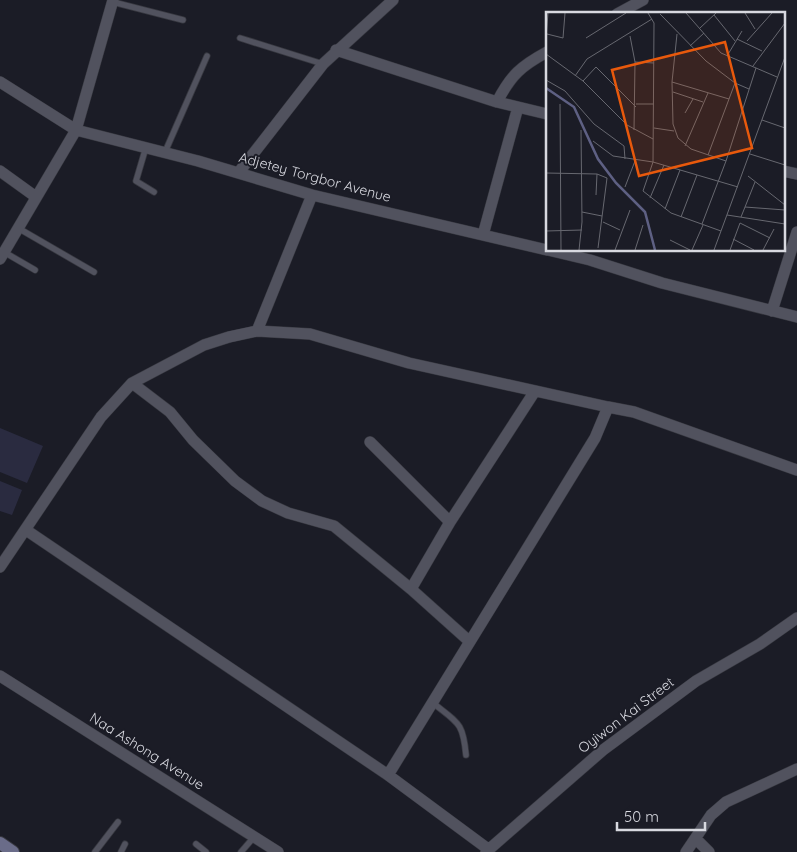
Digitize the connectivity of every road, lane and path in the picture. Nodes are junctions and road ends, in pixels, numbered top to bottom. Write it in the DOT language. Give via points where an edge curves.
graph roads {
  1 [pos="393,0"];
  2 [pos="643,0"];
  3 [pos="111,1"];
  4 [pos="621,12"];
  5 [pos="183,20"];
  6 [pos="240,38"];
  7 [pos="336,50"];
  8 [pos="546,53"];
  9 [pos="207,56"];
  10 [pos="323,64"];
  11 [pos="0,82"];
  12 [pos="497,102"];
  13 [pos="518,107"];
  14 [pos="546,114"];
  15 [pos="76,130"];
  16 [pos="146,147"];
  17 [pos="165,152"];
  18 [pos="0,171"];
  19 [pos="784,171"];
  20 [pos="239,172"];
  21 [pos="797,174"];
  22 [pos="154,192"];
  23 [pos="312,195"];
  24 [pos="36,197"];
  25 [pos="18,228"];
  26 [pos="797,232"];
  27 [pos="484,235"];
  28 [pos="546,250"];
  29 [pos="551,251"];
  30 [pos="2,255"];
  31 [pos="36,270"];
  32 [pos="94,272"];
  33 [pos="772,311"];
  34 [pos="797,317"];
  35 [pos="257,331"];
  36 [pos="132,383"];
  37 [pos="536,390"];
  38 [pos="608,407"];
  39 [pos="370,442"];
  40 [pos="797,470"];
  41 [pos="450,522"];
  42 [pos="26,530"];
  43 [pos="0,567"];
  44 [pos="411,589"];
  45 [pos="797,618"];
  46 [pos="469,641"];
  47 [pos="0,676"];
  48 [pos="433,703"];
  49 [pos="466,755"];
  50 [pos="797,769"];
  51 [pos="388,775"];
  52 [pos="118,822"];
  53 [pos="254,837"];
  54 [pos="696,839"];
  55 [pos="0,843"];
  56 [pos="125,844"];
  57 [pos="196,844"];
  58 [pos="487,851"];
  59 [pos="13,852"];
  60 [pos="96,852"];
  61 [pos="121,852"];
  62 [pos="206,852"];
  63 [pos="241,852"];
  64 [pos="278,852"];
  65 [pos="686,852"];
  66 [pos="710,852"];
  1 -- 7 [label="street"];
  2 -- 4 [label="street"];
  3 -- 5 [label="lane"];
  3 -- 15 [label="street"];
  6 -- 10 [label="lane"];
  7 -- 10 [label="street"];
  7 -- 12 [label="street"];
  8 -- 12 [label="street" via="515,72"];
  9 -- 17 [label="lane"];
  10 -- 20 [label="street"];
  11 -- 15 [label="street, Adjetey Torgbor Avenue"];
  12 -- 13 [label="street"];
  13 -- 14 [label="street"];
  13 -- 27 [label="street"];
  15 -- 16 [label="street, Adjetey Torgbor Avenue"];
  15 -- 24 [label="street"];
  16 -- 17 [label="street, Adjetey Torgbor Avenue"];
  16 -- 22 [label="lane" via="136,181"];
  17 -- 20 [label="street, Adjetey Torgbor Avenue"];
  18 -- 24 [label="street"];
  19 -- 21 [label="street"];
  20 -- 23 [label="street, Adjetey Torgbor Avenue"];
  23 -- 27 [label="street, Adjetey Torgbor Avenue"];
  23 -- 35 [label="street"];
  24 -- 25 [label="street"];
  25 -- 30 [label="street"];
  25 -- 32 [label="lane"];
  26 -- 33 [label="street"];
  27 -- 28 [label="street, Adjetey Torgbor Avenue"];
  29 -- 33 [label="street, Adjetey Torgbor Avenue"];
  30 -- 31 [label="lane"];
  33 -- 34 [label="street, Adjetey Torgbor Avenue"];
  35 -- 36 [label="street" via="204,345"];
  35 -- 37 [label="street" via="310,334 409,363"];
  36 -- 42 [label="street" via="101,417"];
  36 -- 44 [label="street" via="170,412 193,440 262,501 288,513 334,526"];
  37 -- 38 [label="street"];
  37 -- 41 [label="street"];
  38 -- 40 [label="street" via="634,412"];
  38 -- 46 [label="street" via="595,438"];
  39 -- 41 [label="street"];
  41 -- 44 [label="street"];
  42 -- 43 [label="street"];
  42 -- 51 [label="street"];
  44 -- 46 [label="street"];
  45 -- 58 [label="street, Oyiwon Kai Street" via="696,681 604,750"];
  46 -- 48 [label="street"];
  47 -- 53 [label="street, Naa Ashong Avenue"];
  48 -- 49 [label="lane" via="460,725"];
  48 -- 51 [label="street"];
  50 -- 54 [label="street" via="726,802 711,815"];
  51 -- 58 [label="street"];
  52 -- 60 [label="lane"];
  53 -- 63 [label="lane"];
  53 -- 64 [label="street, Naa Ashong Avenue"];
  54 -- 65 [label="street"];
  54 -- 66 [label="street"];
  55 -- 59 [label="main road"];
  56 -- 61 [label="lane"];
  57 -- 62 [label="lane"];
}
